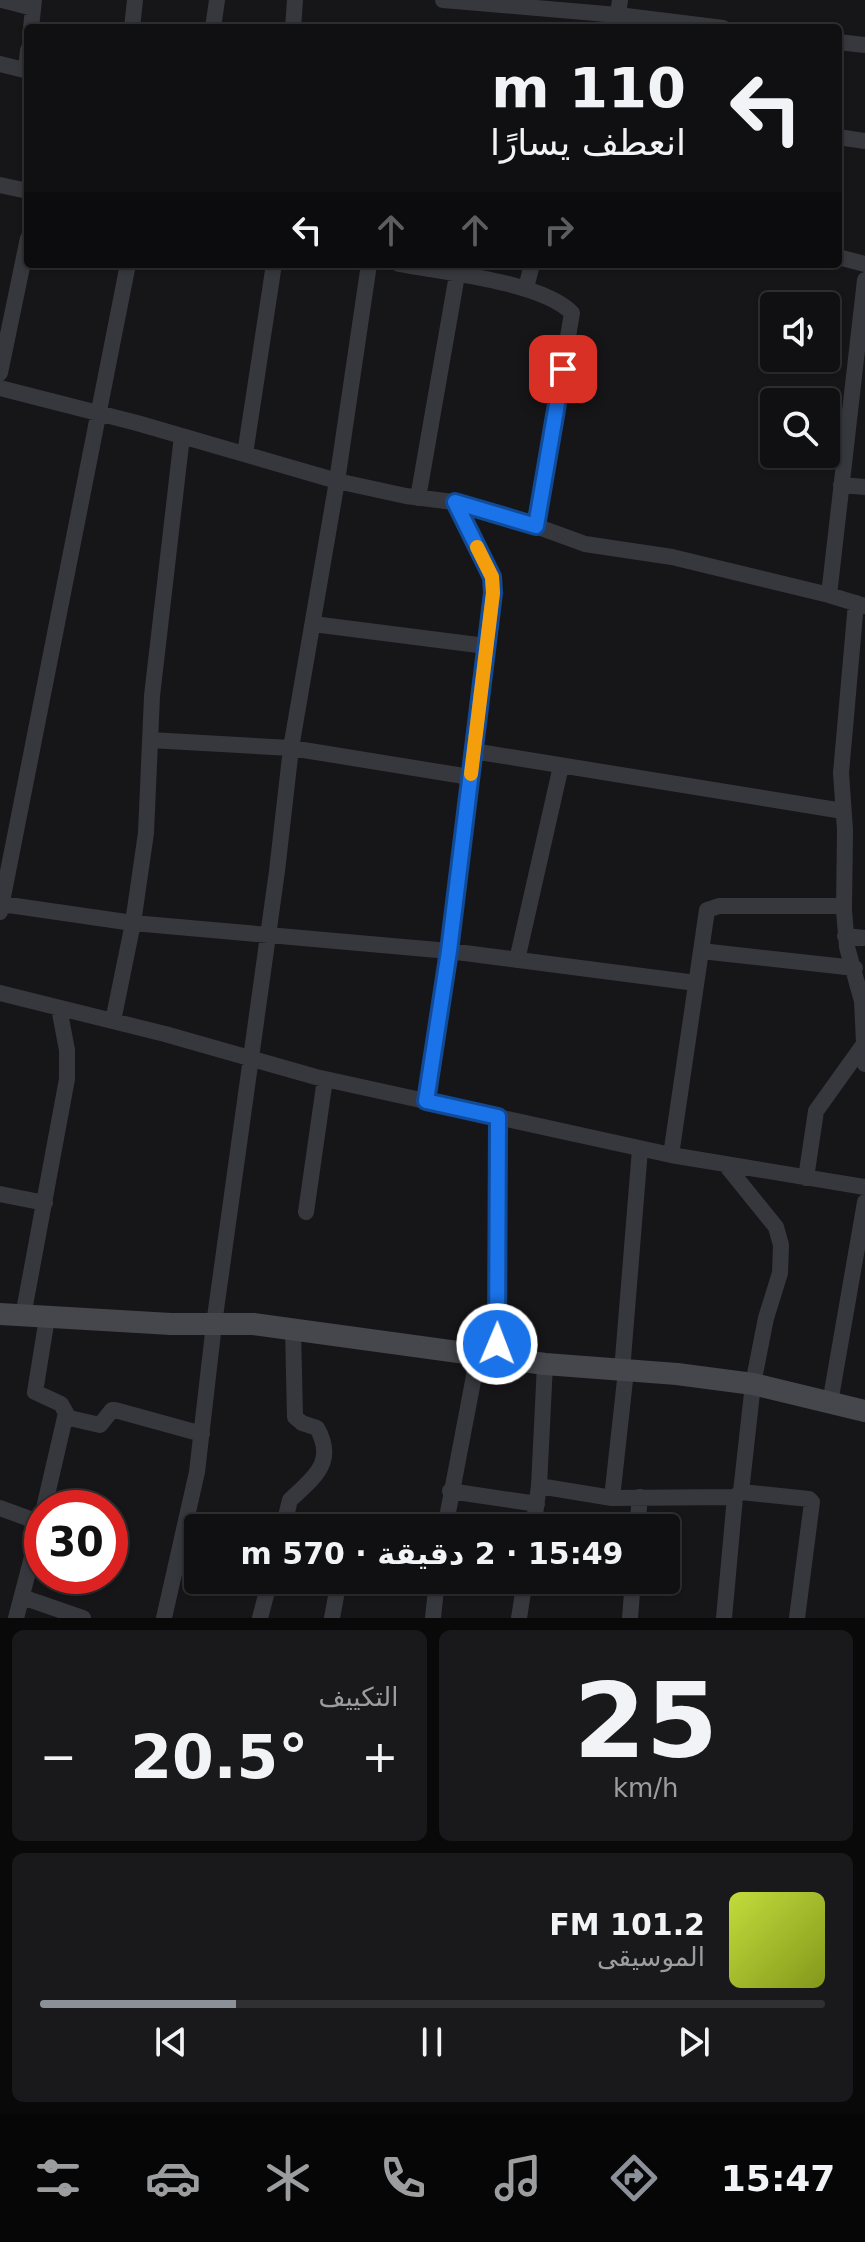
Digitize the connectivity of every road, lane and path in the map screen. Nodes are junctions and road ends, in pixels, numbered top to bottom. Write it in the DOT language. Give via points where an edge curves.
graph roads {
  1 [pos="2,0"];
  2 [pos="135,0"];
  3 [pos="217,0"];
  4 [pos="295,0"];
  5 [pos="443,0"];
  6 [pos="33,4"];
  7 [pos="618,14"];
  8 [pos="31,24"];
  9 [pos="132,24"];
  10 [pos="214,24"];
  11 [pos="293,24"];
  12 [pos="693,24"];
  13 [pos="842,42"];
  14 [pos="865,45"];
  15 [pos="0,64"];
  16 [pos="24,70"];
  17 [pos="842,138"];
  18 [pos="865,141"];
  19 [pos="0,185"];
  20 [pos="24,190"];
  21 [pos="24,257"];
  22 [pos="842,258"];
  23 [pos="865,264"];
  24 [pos="127,268"];
  25 [pos="273,268"];
  26 [pos="368,268"];
  27 [pos="420,268"];
  28 [pos="531,268"];
  29 [pos="457,275"];
  30 [pos="865,280"];
  31 [pos="526,288"];
  32 [pos="0,373"];
  33 [pos="0,388"];
  34 [pos="99,414"];
  35 [pos="182,436"];
  36 [pos="245,454"];
  37 [pos="337,481"];
  38 [pos="841,485"];
  39 [pos="865,487"];
  40 [pos="418,498"];
  41 [pos="455,502"];
  42 [pos="536,526"];
  43 [pos="829,595"];
  44 [pos="860,605"];
  45 [pos="313,624"];
  46 [pos="486,646"];
  47 [pos="150,740"];
  48 [pos="291,748"];
  49 [pos="473,751"];
  50 [pos="561,766"];
  51 [pos="470,777"];
  52 [pos="843,811"];
  53 [pos="8,831"];
  54 [pos="844,906"];
  55 [pos="1,908"];
  56 [pos="133,923"];
  57 [pos="267,936"];
  58 [pos="845,936"];
  59 [pos="865,938"];
  60 [pos="449,951"];
  61 [pos="701,951"];
  62 [pos="517,960"];
  63 [pos="855,968"];
  64 [pos="696,983"];
  65 [pos="0,993"];
  66 [pos="59,1008"];
  67 [pos="864,1014"];
  68 [pos="113,1021"];
  69 [pos="864,1044"];
  70 [pos="249,1058"];
  71 [pos="865,1064"];
  72 [pos="325,1079"];
  73 [pos="426,1101"];
  74 [pos="498,1117"];
  75 [pos="640,1149"];
  76 [pos="671,1155"];
  77 [pos="725,1164"];
  78 [pos="806,1178"];
  79 [pos="865,1187"];
  80 [pos="0,1194"];
  81 [pos="865,1202"];
  82 [pos="45,1203"];
  83 [pos="306,1212"];
  84 [pos="0,1314"];
  85 [pos="23,1316"];
  86 [pos="47,1318"];
  87 [pos="214,1324"];
  88 [pos="293,1329"];
  89 [pos="487,1356"];
  90 [pos="545,1364"];
  91 [pos="624,1371"];
  92 [pos="753,1384"];
  93 [pos="830,1403"];
  94 [pos="865,1411"];
  95 [pos="65,1417"];
  96 [pos="202,1434"];
  97 [pos="539,1486"];
  98 [pos="48,1490"];
  99 [pos="450,1491"];
  100 [pos="738,1494"];
  101 [pos="640,1497"];
  102 [pos="612,1498"];
  103 [pos="537,1504"];
  104 [pos="0,1508"];
  105 [pos="286,1514"];
  106 [pos="447,1514"];
  107 [pos="535,1514"];
  108 [pos="638,1514"];
  109 [pos="24,1515"];
  110 [pos="24,1589"];
  111 [pos="266,1594"];
  112 [pos="336,1594"];
  113 [pos="436,1594"];
  114 [pos="523,1594"];
  115 [pos="632,1594"];
  116 [pos="22,1597"];
  117 [pos="16,1618"];
  118 [pos="83,1618"];
  119 [pos="164,1618"];
  120 [pos="260,1618"];
  121 [pos="332,1618"];
  122 [pos="433,1618"];
  123 [pos="519,1618"];
  124 [pos="630,1618"];
  125 [pos="724,1618"];
  126 [pos="797,1618"];
  1 -- 6 [label="street"];
  2 -- 9 [label="street"];
  3 -- 10 [label="street"];
  4 -- 11 [label="street"];
  5 -- 7 [label="street"];
  6 -- 8 [label="street"];
  7 -- 12 [label="street"];
  13 -- 14 [label="street"];
  15 -- 16 [label="street"];
  17 -- 18 [label="street"];
  19 -- 20 [label="street"];
  21 -- 32 [label="street"];
  22 -- 23 [label="street"];
  24 -- 34 [label="street"];
  25 -- 36 [label="street"];
  26 -- 37 [label="street"];
  27 -- 29 [label="street"];
  28 -- 31 [label="street"];
  29 -- 31 [label="street"];
  29 -- 40 [label="street"];
  30 -- 38 [label="street"];
  31 -- 42 [label="street" via="572,313"];
  33 -- 34 [label="street"];
  34 -- 35 [label="street"];
  34 -- 53 [label="street"];
  35 -- 36 [label="street"];
  35 -- 47 [label="street"];
  36 -- 37 [label="street"];
  37 -- 40 [label="street"];
  37 -- 45 [label="street"];
  38 -- 39 [label="street"];
  38 -- 43 [label="street"];
  40 -- 41 [label="street"];
  41 -- 42 [label="street"];
  41 -- 46 [label="street" via="492,577"];
  42 -- 43 [label="street" via="595,547 672,557"];
  43 -- 44 [label="street"];
  44 -- 52 [label="street" via="843,744"];
  45 -- 46 [label="street"];
  45 -- 48 [label="street"];
  46 -- 49 [label="street"];
  47 -- 48 [label="street"];
  47 -- 56 [label="street" via="146,833"];
  48 -- 51 [label="street"];
  48 -- 57 [label="street"];
  49 -- 50 [label="street"];
  49 -- 51 [label="street"];
  50 -- 52 [label="street"];
  50 -- 62 [label="street"];
  51 -- 60 [label="street"];
  52 -- 54 [label="street"];
  53 -- 55 [label="street"];
  54 -- 58 [label="street"];
  54 -- 61 [label="street" via="712,907 707,910"];
  55 -- 56 [label="street"];
  56 -- 57 [label="street"];
  56 -- 68 [label="street"];
  57 -- 60 [label="street"];
  57 -- 70 [label="street"];
  58 -- 59 [label="street"];
  58 -- 63 [label="street"];
  60 -- 62 [label="street"];
  60 -- 73 [label="street"];
  61 -- 63 [label="street"];
  61 -- 64 [label="street"];
  62 -- 64 [label="street"];
  63 -- 67 [label="street"];
  64 -- 76 [label="street"];
  65 -- 66 [label="street"];
  66 -- 68 [label="street"];
  66 -- 82 [label="street" via="67,1079"];
  67 -- 69 [label="street"];
  68 -- 70 [label="street"];
  69 -- 71 [label="street"];
  69 -- 78 [label="street" via="816,1111"];
  70 -- 72 [label="street"];
  70 -- 87 [label="street"];
  72 -- 73 [label="street"];
  72 -- 83 [label="street"];
  73 -- 74 [label="street"];
  74 -- 75 [label="street"];
  74 -- 89 [label="street" via="498,1316"];
  75 -- 76 [label="street"];
  75 -- 91 [label="street"];
  76 -- 77 [label="street"];
  77 -- 78 [label="street"];
  77 -- 92 [label="street" via="776,1227 781,1245 780,1273"];
  78 -- 79 [label="street"];
  80 -- 82 [label="street"];
  81 -- 93 [label="street"];
  82 -- 85 [label="street"];
  84 -- 85 [label="street"];
  85 -- 86 [label="street"];
  86 -- 87 [label="street"];
  86 -- 95 [label="street" via="35,1392 61,1404"];
  87 -- 88 [label="street"];
  87 -- 96 [label="street"];
  88 -- 89 [label="street"];
  88 -- 105 [label="street" via="295,1417 317,1428 324,1452 319,1471 290,1500"];
  89 -- 90 [label="street"];
  89 -- 99 [label="street"];
  90 -- 91 [label="street"];
  90 -- 97 [label="street"];
  91 -- 92 [label="street"];
  91 -- 102 [label="street"];
  92 -- 93 [label="street"];
  92 -- 100 [label="street"];
  93 -- 94 [label="street"];
  95 -- 96 [label="street" via="100,1425 115,1410"];
  95 -- 98 [label="street"];
  96 -- 119 [label="street"];
  97 -- 102 [label="street"];
  97 -- 103 [label="street"];
  99 -- 103 [label="street"];
  99 -- 106 [label="street"];
  100 -- 101 [label="street"];
  100 -- 125 [label="street"];
  100 -- 126 [label="street" via="812,1502"];
  101 -- 102 [label="street"];
  101 -- 108 [label="street"];
  103 -- 107 [label="street"];
  104 -- 109 [label="street"];
  110 -- 116 [label="street"];
  111 -- 120 [label="street"];
  112 -- 121 [label="street"];
  113 -- 122 [label="street"];
  114 -- 123 [label="street"];
  115 -- 124 [label="street"];
  116 -- 117 [label="street"];
  116 -- 118 [label="street"];
}
